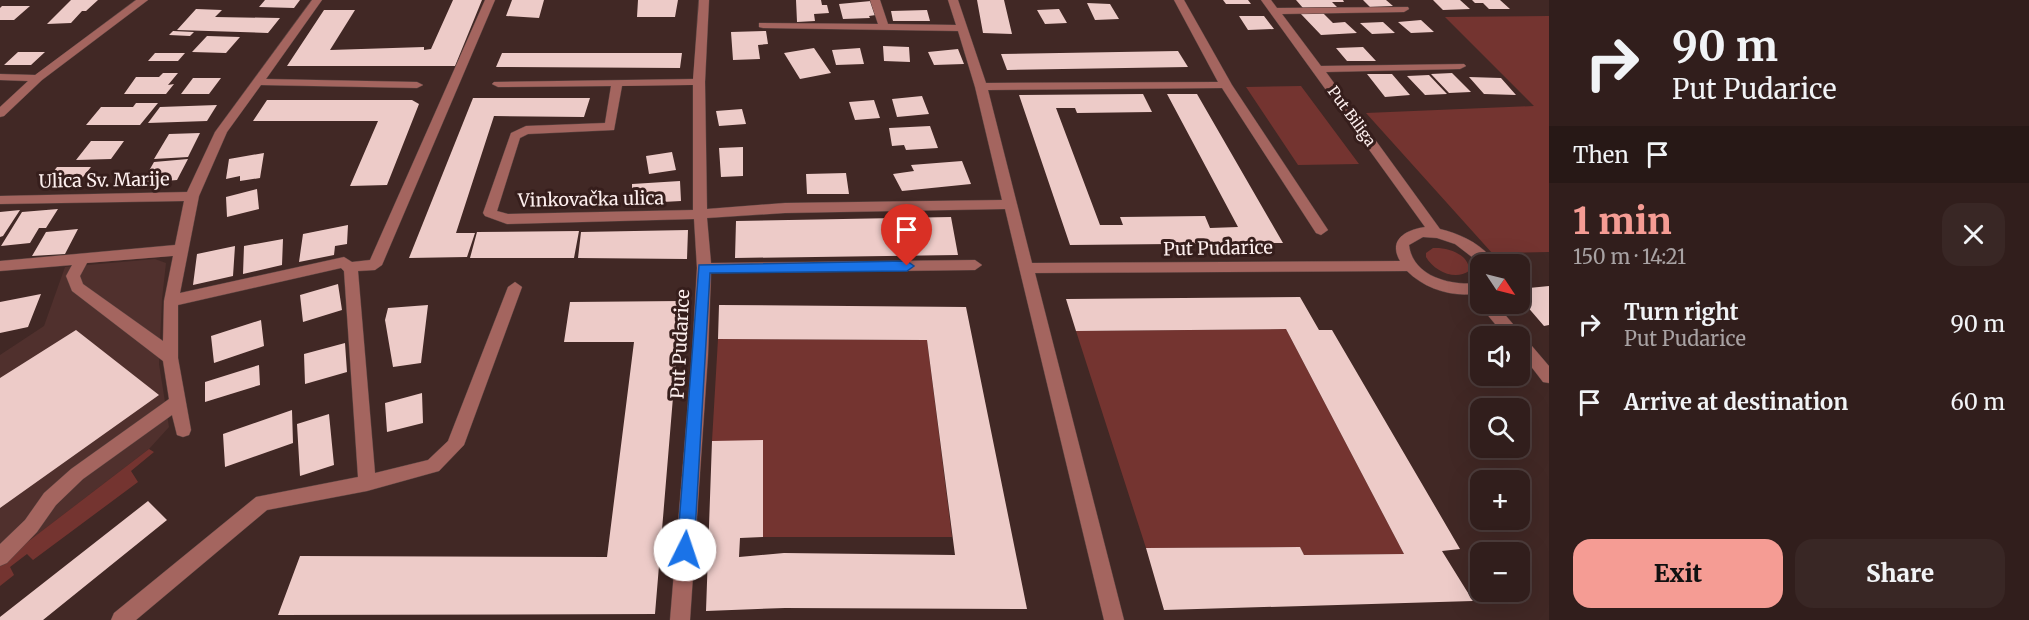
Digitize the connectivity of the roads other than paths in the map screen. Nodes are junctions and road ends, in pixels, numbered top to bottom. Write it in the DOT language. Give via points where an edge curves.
graph roads {
  1 [pos="143,0"];
  2 [pos="317,0"];
  3 [pos="490,0"];
  4 [pos="704,0"];
  5 [pos="875,0"];
  6 [pos="952,0"];
  7 [pos="1179,0"];
  8 [pos="1266,0"];
  9 [pos="1404,9"];
  10 [pos="1274,11"];
  11 [pos="763,25"];
  12 [pos="884,27"];
  13 [pos="962,28"];
  14 [pos="1460,66"];
  15 [pos="1318,69"];
  16 [pos="0,77"];
  17 [pos="38,78"];
  18 [pos="259,82"];
  19 [pos="699,82"];
  20 [pos="617,83"];
  21 [pos="498,84"];
  22 [pos="417,85"];
  23 [pos="1226,85"];
  24 [pos="981,87"];
  25 [pos="0,114"];
  26 [pos="192,196"];
  27 [pos="0,200"];
  28 [pos="1010,204"];
  29 [pos="700,214"];
  30 [pos="1321,230"];
  31 [pos="1436,233"];
  32 [pos="180,250"];
  33 [pos="1480,254"];
  34 [pos="83,258"];
  35 [pos="975,265"];
  36 [pos="0,266"];
  37 [pos="1410,266"];
  38 [pos="349,267"];
  39 [pos="704,268"];
  40 [pos="1026,268"];
  41 [pos="515,288"];
  42 [pos="1470,291"];
  43 [pos="171,302"];
  44 [pos="1495,314"];
  45 [pos="1506,326"];
  46 [pos="1530,354"];
  47 [pos="170,358"];
  48 [pos="1549,377"];
  49 [pos="178,402"];
  50 [pos="183,430"];
  51 [pos="367,483"];
  52 [pos="0,557"];
  53 [pos="121,620"];
  54 [pos="680,620"];
  55 [pos="1114,620"];
  1 -- 17 [label="street"];
  2 -- 18 [label="street, Ulica Sv. Marije"];
  3 -- 38 [label="street" via="375,265"];
  4 -- 19 [label="street"];
  5 -- 12 [label="street"];
  6 -- 13 [label="street"];
  7 -- 23 [label="street"];
  8 -- 10 [label="street, Put Biliga"];
  9 -- 10 [label="street"];
  10 -- 15 [label="street, Put Biliga"];
  11 -- 12 [label="street"];
  12 -- 13 [label="street"];
  13 -- 24 [label="street"];
  14 -- 15 [label="street"];
  15 -- 31 [label="street, Put Biliga"];
  16 -- 17 [label="street"];
  17 -- 25 [label="street"];
  18 -- 22 [label="street"];
  18 -- 26 [label="street, Ulica Sv. Marije" via="221,132"];
  19 -- 20 [label="street"];
  19 -- 29 [label="street"];
  20 -- 21 [label="street"];
  20 -- 29 [label="street, Vinkovačka ulica" via="610,127 526,130 515,136 490,213 507,219"];
  23 -- 24 [label="street"];
  23 -- 30 [label="street"];
  24 -- 28 [label="street"];
  26 -- 27 [label="street, Ulica Sv. Marije"];
  26 -- 32 [label="street"];
  28 -- 29 [label="street" via="785,208"];
  28 -- 40 [label="street"];
  29 -- 39 [label="street"];
  31 -- 33 [label="street" via="1467,244"];
  31 -- 37 [label="street" via="1414,234 1402,243 1404,258"];
  32 -- 34 [label="street"];
  32 -- 43 [label="street"];
  34 -- 36 [label="street"];
  34 -- 47 [label="street" via="73,276 77,287"];
  35 -- 39 [label="street, Put Pudarice"];
  37 -- 40 [label="street, Put Pudarice"];
  37 -- 42 [label="street" via="1433,282"];
  38 -- 43 [label="street" via="344,262"];
  38 -- 51 [label="street"];
  39 -- 54 [label="street, Put Pudarice"];
  40 -- 55 [label="street"];
  41 -- 51 [label="street" via="455,445 433,466"];
  43 -- 47 [label="street"];
  44 -- 45 [label="street"];
  46 -- 48 [label="street"];
  47 -- 49 [label="street"];
  49 -- 50 [label="street"];
  49 -- 52 [label="street" via="77,474"];
  51 -- 53 [label="street" via="261,503"];
}
